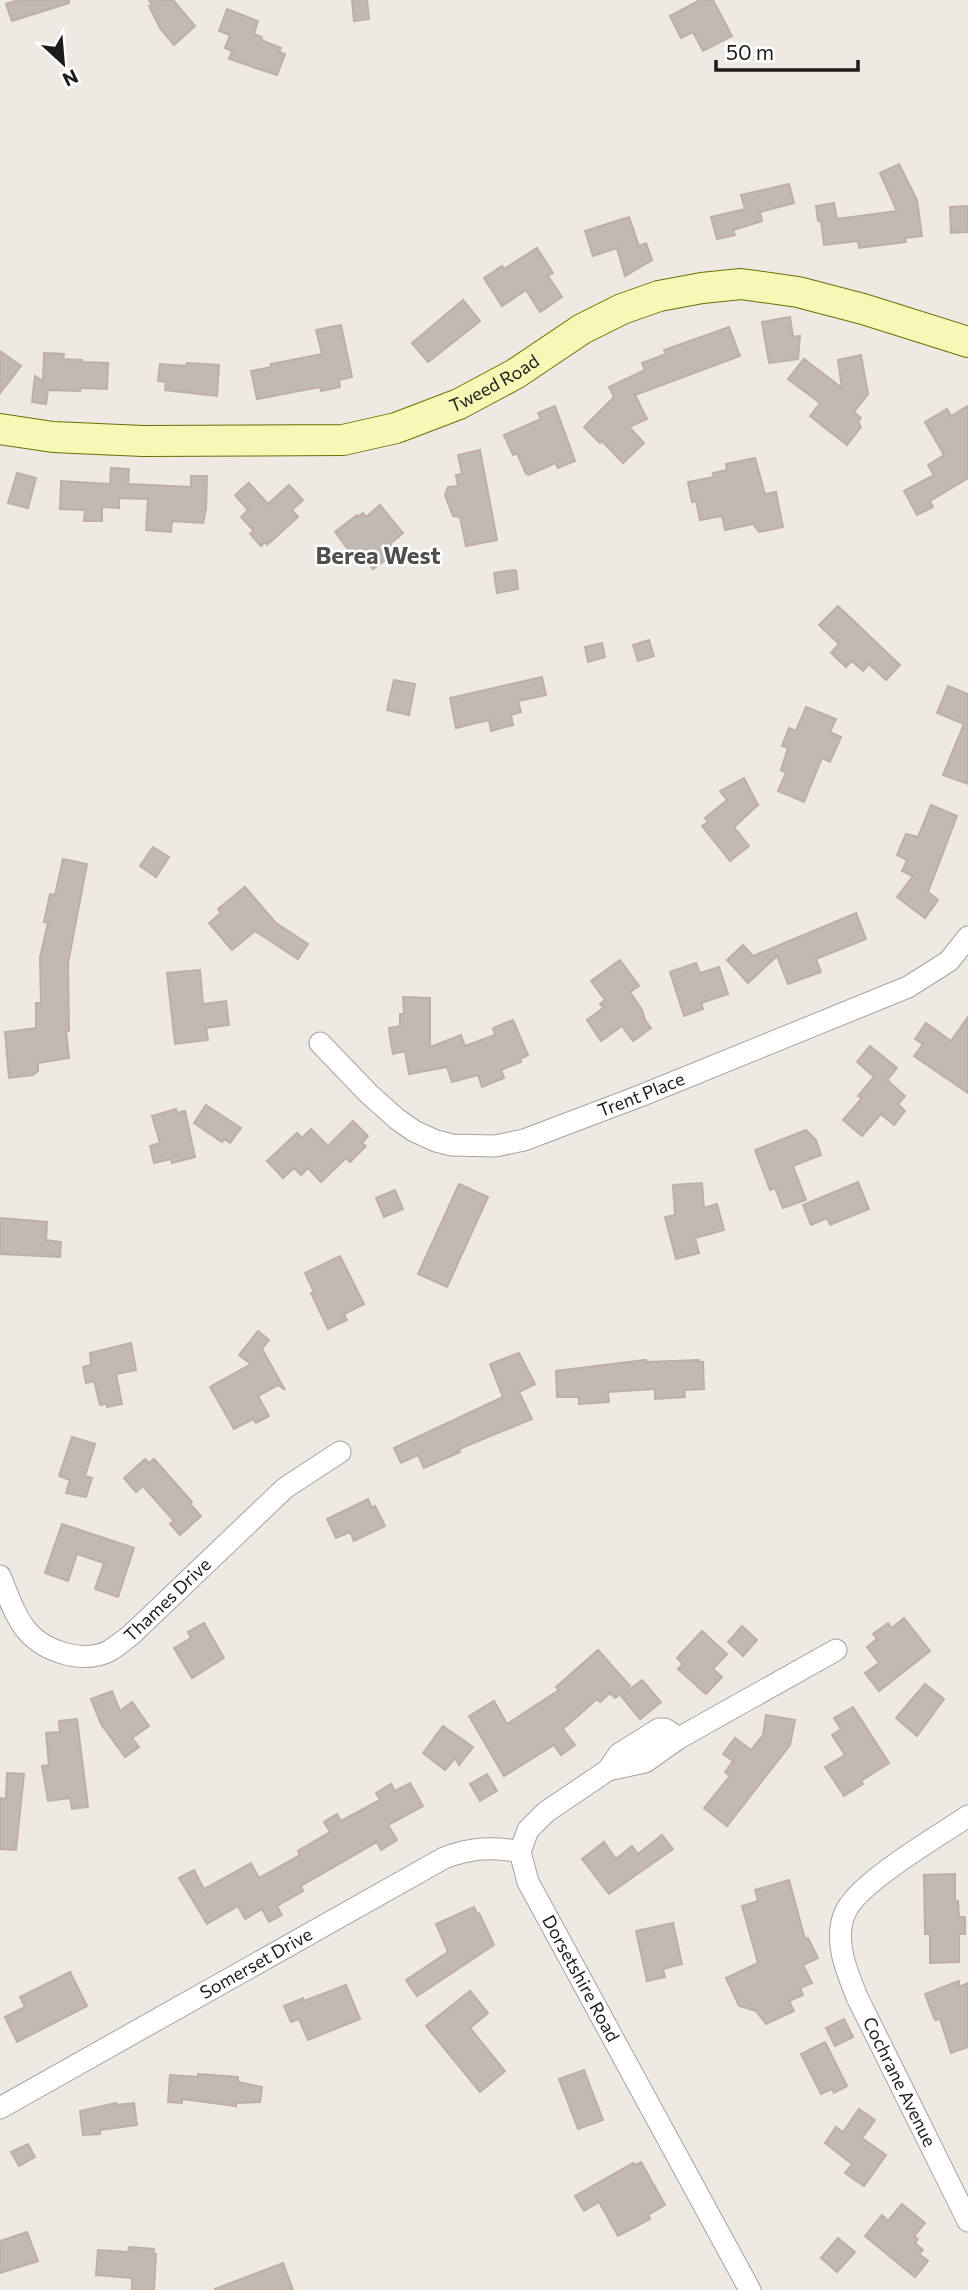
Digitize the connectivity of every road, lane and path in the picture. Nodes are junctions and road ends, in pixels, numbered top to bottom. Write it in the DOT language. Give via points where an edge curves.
graph roads {
  1 [pos="968,342"];
  2 [pos="0,429"];
  3 [pos="968,937"];
  4 [pos="320,1043"];
  5 [pos="340,1452"];
  6 [pos="0,1576"];
  7 [pos="836,1650"];
  8 [pos="968,1816"];
  9 [pos="520,1852"];
  10 [pos="0,2108"];
  11 [pos="968,2221"];
  12 [pos="750,2290"];
  1 -- 2 [label="street, Tweed Road" via="798,292 741,284 715,286 659,296 622,309 459,404 396,428 343,440 143,441 53,437"];
  3 -- 4 [label="street, Trent Place" via="949,961 908,987 640,1096 524,1140 495,1146 452,1145 414,1131 369,1094"];
  5 -- 6 [label="street, Thames Drive" via="285,1488 131,1635 108,1651 91,1656 45,1646 16,1615"];
  7 -- 9 [label="street" via="679,1738 659,1729 619,1754 608,1770 546,1812 528,1830"];
  8 -- 11 [label="street, Cochrane Avenue" via="863,1888 844,1913 841,1940 857,1997"];
  9 -- 10 [label="street, Somerset Drive" via="481,1848 444,1858"];
  9 -- 12 [label="street, Dorsetshire Road" via="528,1882"];
}
